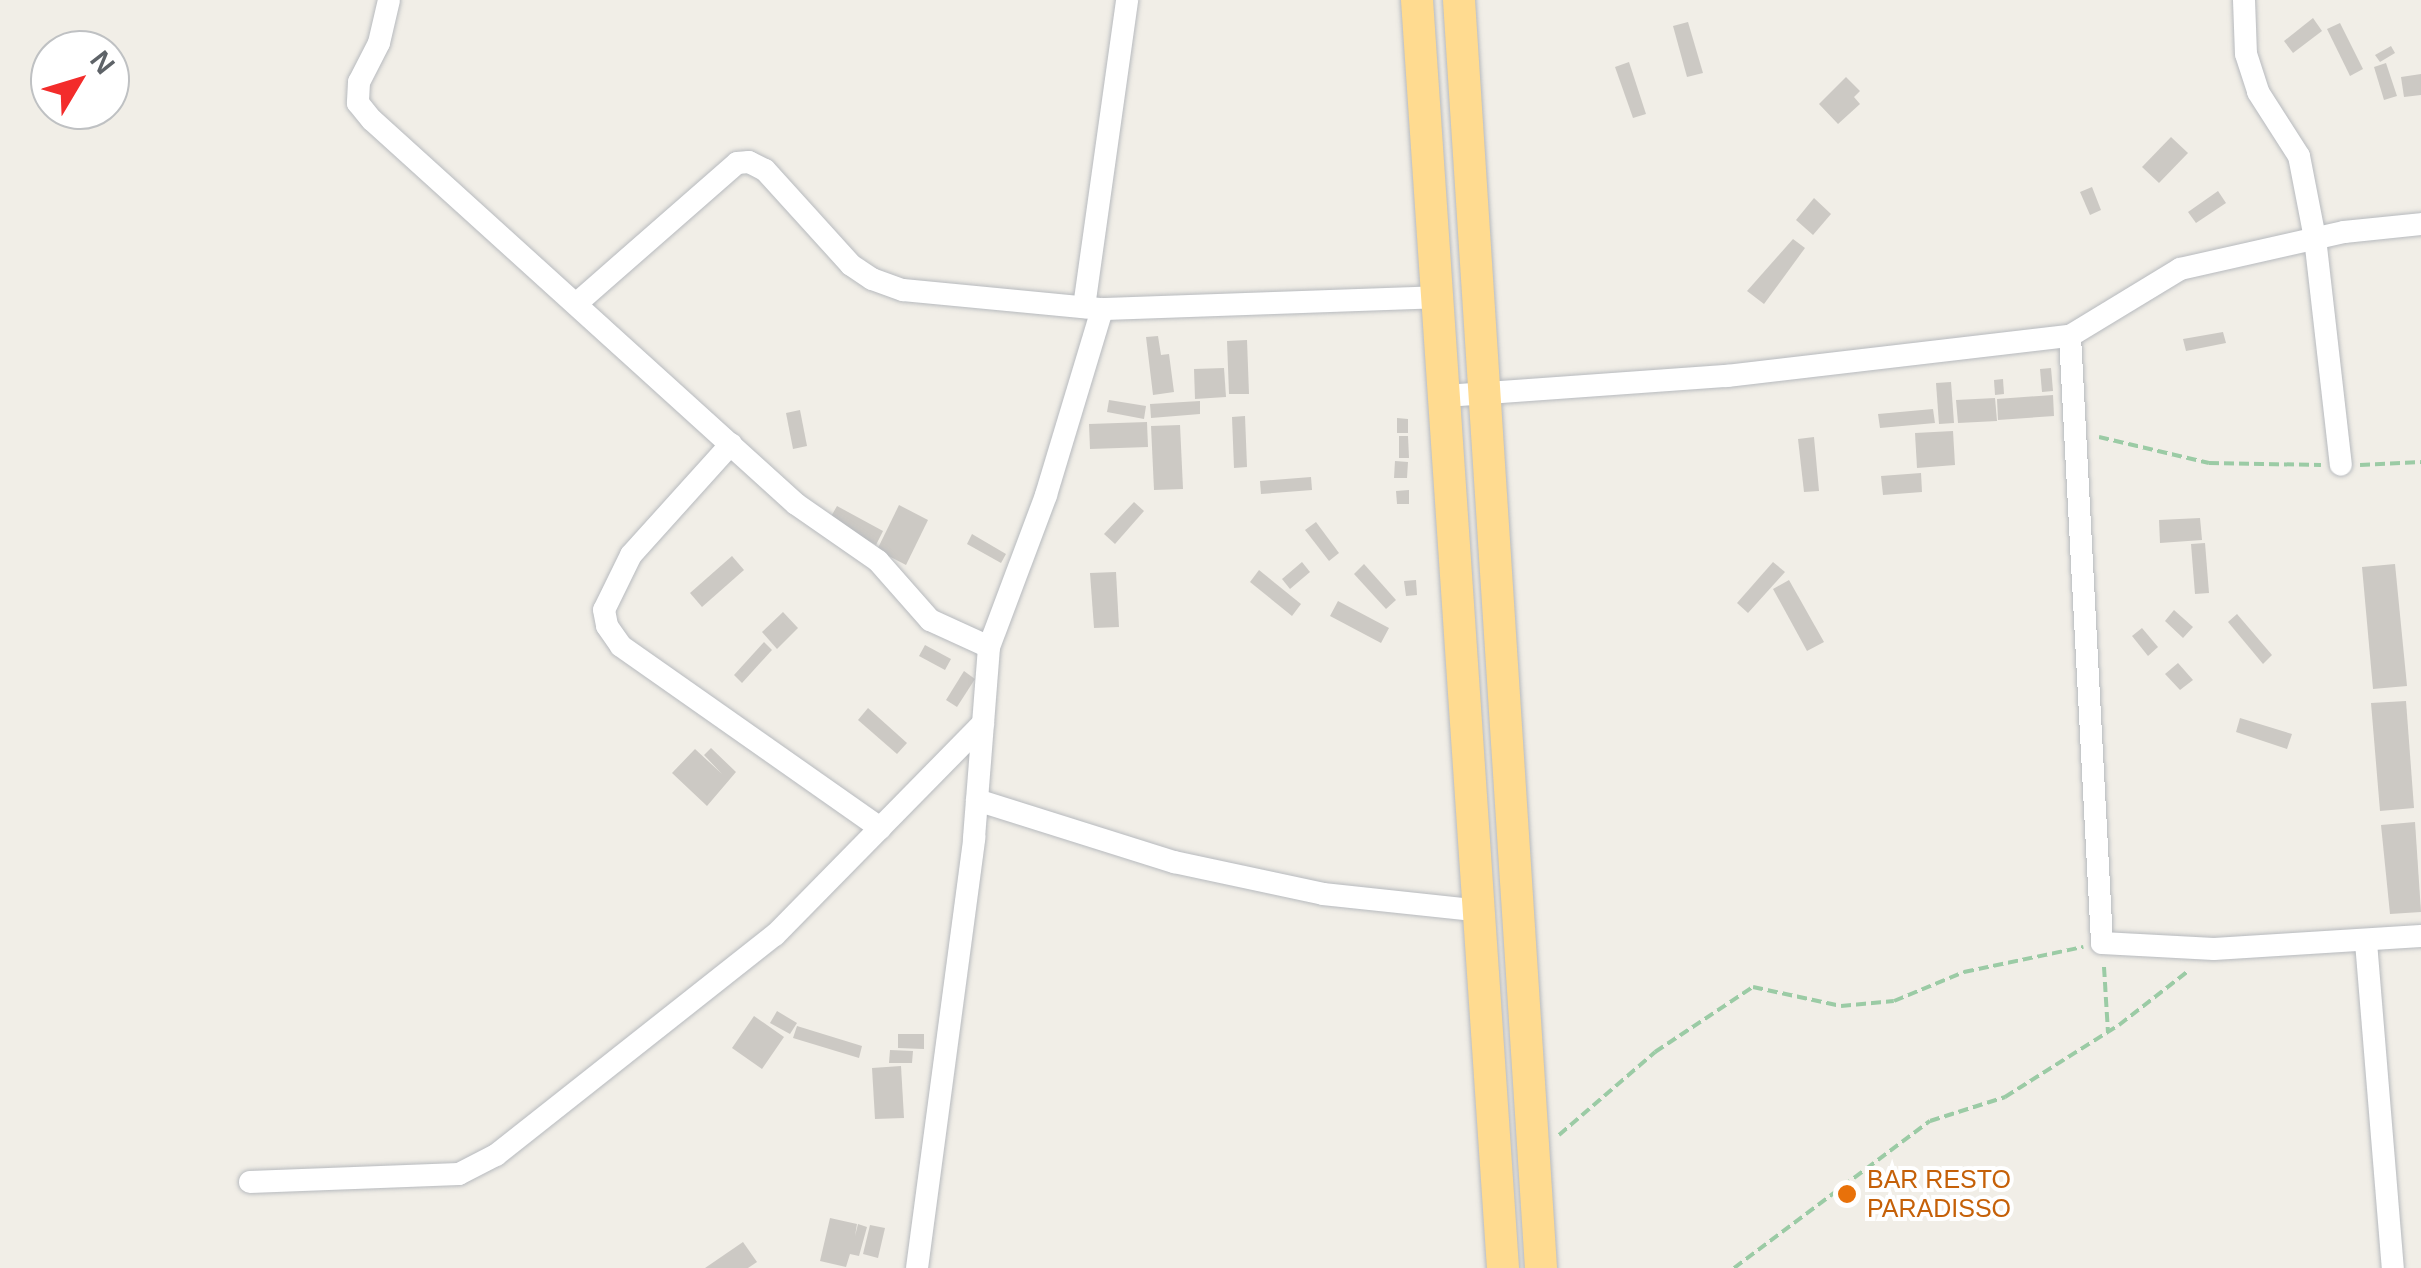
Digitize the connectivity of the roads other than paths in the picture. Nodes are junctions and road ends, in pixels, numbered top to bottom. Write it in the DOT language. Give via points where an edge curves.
graph roads {
  1 [pos="389,0"];
  2 [pos="1127,0"];
  3 [pos="1418,0"];
  4 [pos="1459,0"];
  5 [pos="2244,0"];
  6 [pos="2421,224"];
  7 [pos="2315,238"];
  8 [pos="1439,297"];
  9 [pos="576,304"];
  10 [pos="1093,308"];
  11 [pos="2070,336"];
  12 [pos="1483,392"];
  13 [pos="1446,396"];
  14 [pos="731,444"];
  15 [pos="2340,465"];
  16 [pos="989,646"];
  17 [pos="983,722"];
  18 [pos="977,800"];
  19 [pos="880,828"];
  20 [pos="1481,911"];
  21 [pos="2421,936"];
  22 [pos="2366,942"];
  23 [pos="250,1182"];
  24 [pos="917,1268"];
  25 [pos="1503,1268"];
  26 [pos="1541,1268"];
  27 [pos="2394,1268"];
  1 -- 9 [label="street" via="379,43 358,82 358,103"];
  2 -- 10 [label="street"];
  3 -- 8 [label="highway"];
  4 -- 12 [label="highway"];
  5 -- 7 [label="street" via="2246,54 2258,92 2299,156"];
  6 -- 7 [label="street"];
  7 -- 11 [label="street" via="2180,269"];
  7 -- 15 [label="street"];
  8 -- 10 [label="street"];
  8 -- 13 [label="highway"];
  9 -- 10 [label="street" via="737,164 749,162 872,279 903,290"];
  9 -- 14 [label="street"];
  10 -- 16 [label="street" via="1046,495"];
  11 -- 12 [label="street" via="1727,376"];
  11 -- 22 [label="street" via="2102,943 2214,948"];
  12 -- 13 [label="street"];
  12 -- 26 [label="highway"];
  13 -- 20 [label="highway"];
  14 -- 16 [label="street" via="796,504 878,561 930,620"];
  14 -- 19 [label="street" via="631,556 604,610 607,626 621,646"];
  16 -- 17 [label="street"];
  17 -- 18 [label="street"];
  17 -- 19 [label="street"];
  18 -- 20 [label="street" via="1174,862 1323,894"];
  18 -- 24 [label="street"];
  19 -- 23 [label="street" via="775,935 496,1156 458,1174"];
  20 -- 25 [label="highway"];
  21 -- 22 [label="street"];
  22 -- 27 [label="street"];
}
